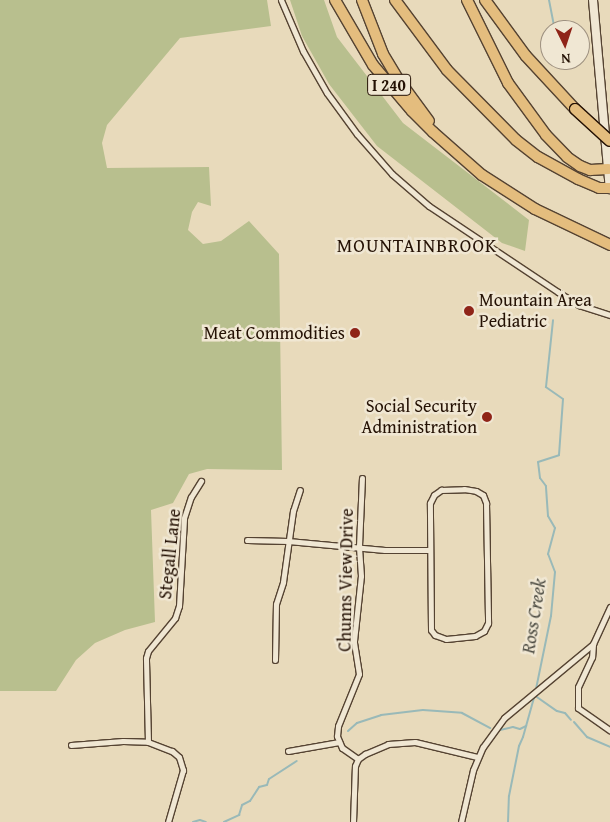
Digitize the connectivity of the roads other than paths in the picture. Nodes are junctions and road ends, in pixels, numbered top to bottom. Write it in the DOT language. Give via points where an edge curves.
graph roads {
  1 [pos="281,0"];
  2 [pos="335,0"];
  3 [pos="362,0"];
  4 [pos="394,0"];
  5 [pos="467,0"];
  6 [pos="592,0"];
  7 [pos="487,2"];
  8 [pos="610,141"];
  9 [pos="461,156"];
  10 [pos="608,169"];
  11 [pos="610,188"];
  12 [pos="610,245"];
  13 [pos="610,315"];
  14 [pos="362,478"];
  15 [pos="201,482"];
  16 [pos="300,490"];
  17 [pos="247,540"];
  18 [pos="288,541"];
  19 [pos="359,546"];
  20 [pos="430,550"];
  21 [pos="610,607"];
  22 [pos="593,644"];
  23 [pos="275,660"];
  24 [pos="610,730"];
  25 [pos="148,742"];
  26 [pos="339,742"];
  27 [pos="71,745"];
  28 [pos="288,751"];
  29 [pos="477,757"];
  30 [pos="358,759"];
  31 [pos="168,822"];
  32 [pos="353,822"];
  33 [pos="462,822"];
  1 -- 13 [label="street" via="302,51 327,93 379,161 429,206 579,305"];
  2 -- 9 [label="highway, I 240" via="357,40 392,88 433,132"];
  3 -- 9 [label="highway" via="377,42 398,79 428,120"];
  4 -- 11 [label="highway" via="447,70 516,140 538,157 578,179 600,188"];
  5 -- 10 [label="highway" via="508,83 546,135 580,166 590,170"];
  6 -- 10 [label="main road"];
  7 -- 8 [label="highway, bridge" via="521,50 575,109"];
  9 -- 12 [label="highway, I 240" via="535,209"];
  10 -- 11 [label="main road"];
  14 -- 19 [label="street, Chunns View Drive"];
  15 -- 25 [label="street, Stegall Lane" via="191,497 184,518 179,606 146,658"];
  16 -- 18 [label="street"];
  17 -- 18 [label="street"];
  18 -- 19 [label="street"];
  18 -- 23 [label="street" via="275,620"];
  19 -- 20 [label="street" via="385,550"];
  19 -- 26 [label="street, Chunns View Drive" via="360,576 354,641 359,674 338,726"];
  20 -- 20 [label="street" via="431,630 446,639 475,636 484,631 488,623 487,512 483,495 464,489 441,490 434,495 430,503"];
  21 -- 22 [label="street"];
  22 -- 24 [label="street" via="592,657 578,687 578,708"];
  22 -- 29 [label="street" via="504,718"];
  25 -- 27 [label="street"];
  25 -- 31 [label="street" via="172,751 182,762 182,778"];
  26 -- 28 [label="street"];
  26 -- 30 [label="street" via="345,751"];
  29 -- 30 [label="street" via="423,742 406,742 388,744"];
  29 -- 33 [label="street"];
  30 -- 32 [label="street"];
}
